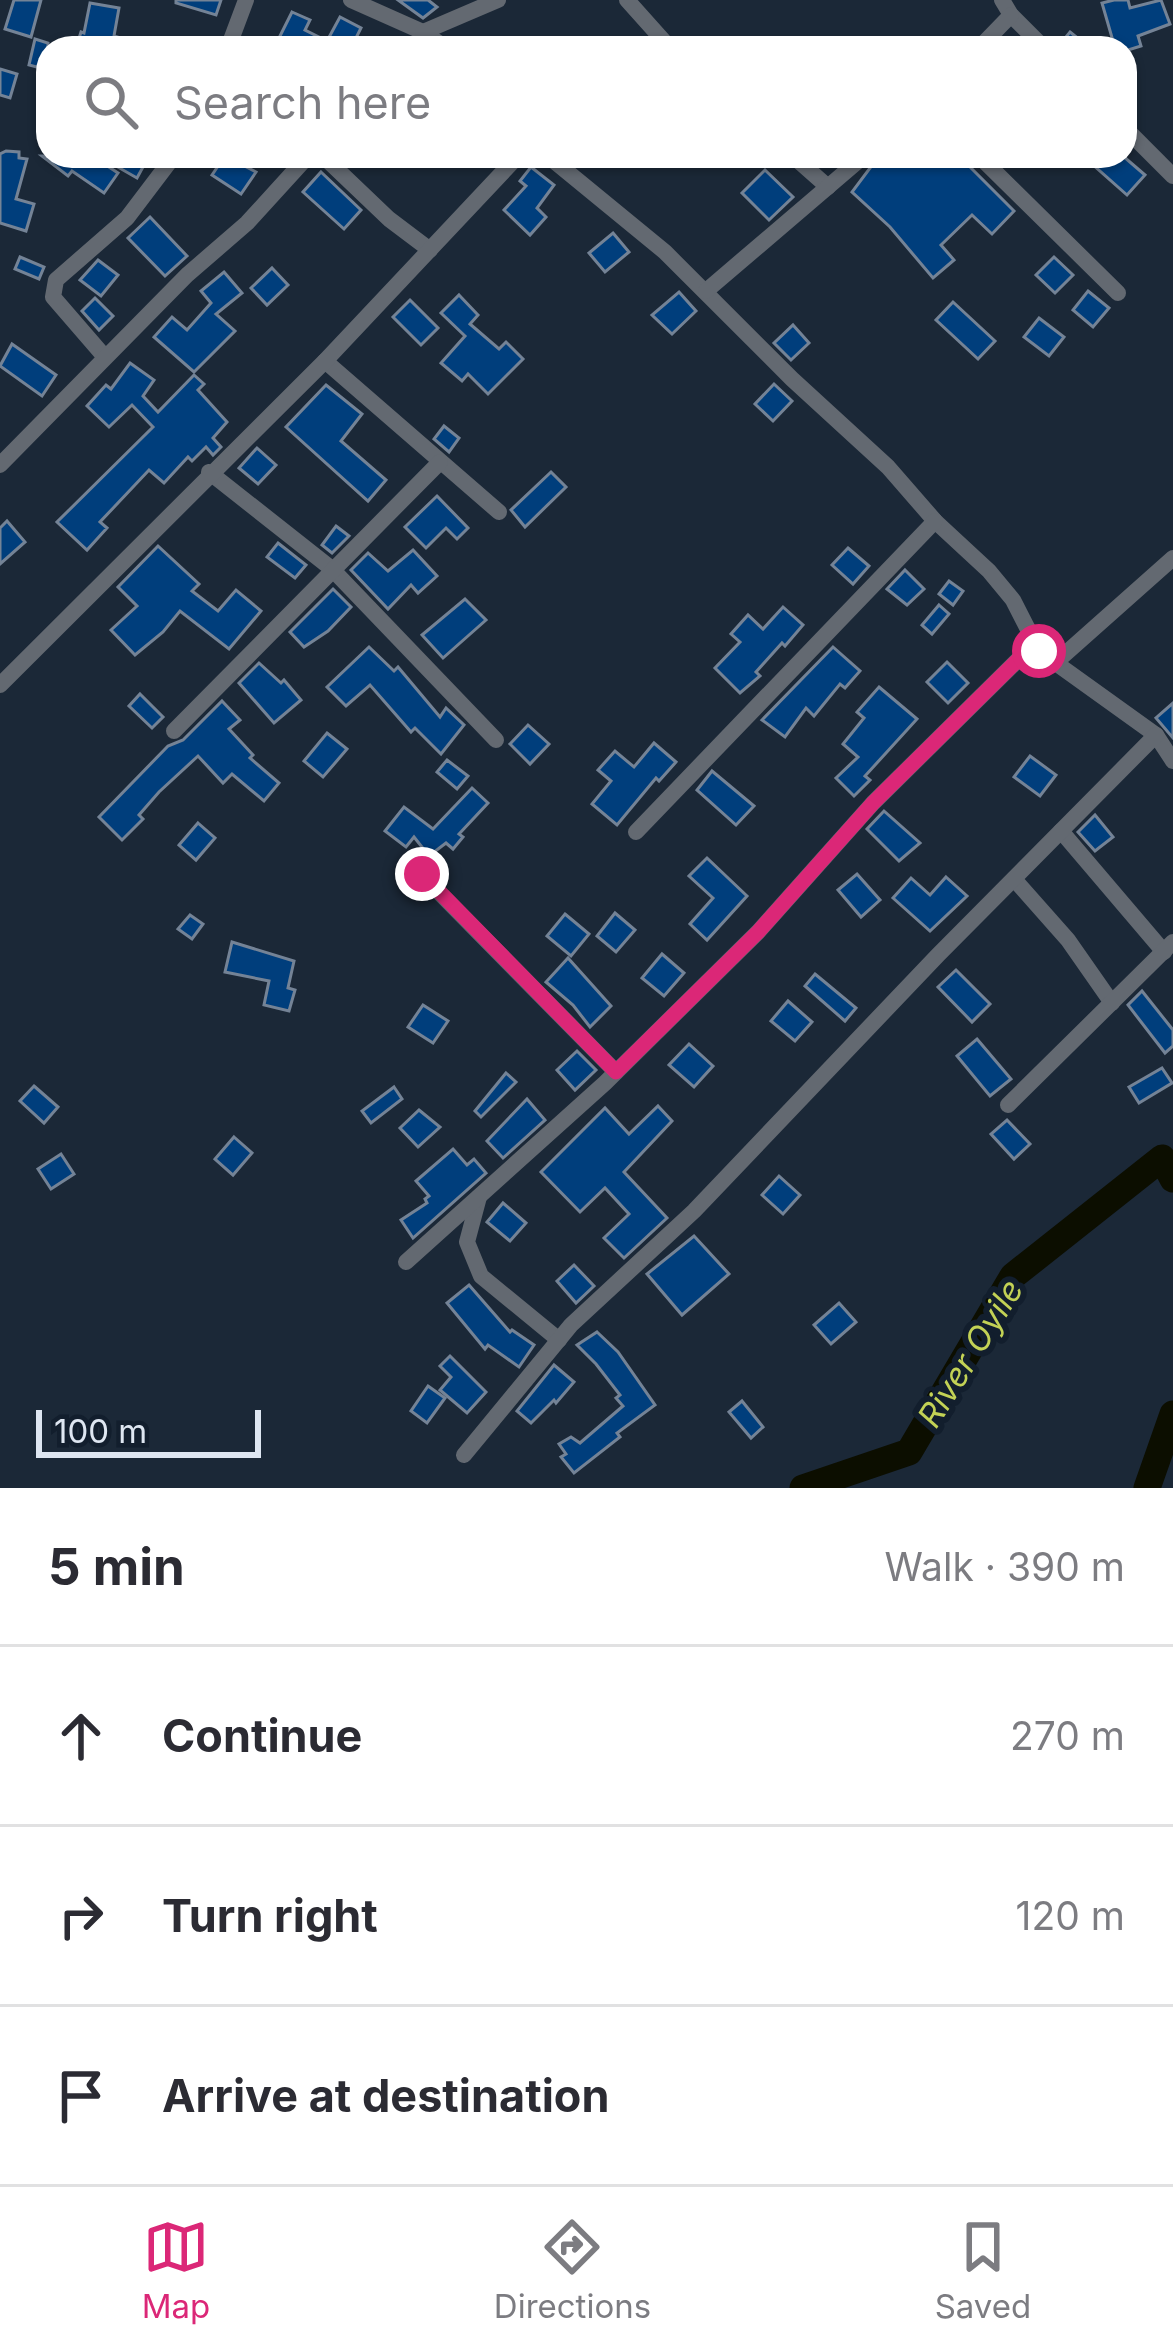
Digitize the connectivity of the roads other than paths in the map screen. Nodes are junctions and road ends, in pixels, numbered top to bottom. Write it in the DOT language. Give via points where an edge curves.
graph roads {
  1 [pos="246,0"];
  2 [pos="351,0"];
  3 [pos="498,0"];
  4 [pos="627,0"];
  5 [pos="1006,8"];
  6 [pos="232,36"];
  7 [pos="420,36"];
  8 [pos="441,36"];
  9 [pos="659,36"];
  10 [pos="987,36"];
  11 [pos="1033,36"];
  12 [pos="1137,140"];
  13 [pos="165,168"];
  14 [pos="297,168"];
  15 [pos="336,168"];
  16 [pos="507,168"];
  17 [pos="563,168"];
  18 [pos="807,168"];
  19 [pos="850,168"];
  20 [pos="991,168"];
  21 [pos="1173,176"];
  22 [pos="828,187"];
  23 [pos="430,250"];
  24 [pos="706,291"];
  25 [pos="1118,293"];
  26 [pos="104,356"];
  27 [pos="325,361"];
  28 [pos="440,463"];
  29 [pos="0,465"];
  30 [pos="209,472"];
  31 [pos="499,512"];
  32 [pos="934,520"];
  33 [pos="1173,558"];
  34 [pos="332,569"];
  35 [pos="1034,644"];
  36 [pos="1056,662"];
  37 [pos="0,685"];
  38 [pos="174,731"];
  39 [pos="1156,736"];
  40 [pos="496,740"];
  41 [pos="1173,761"];
  42 [pos="1060,831"];
  43 [pos="636,832"];
  44 [pos="422,874"];
  45 [pos="1014,879"];
  46 [pos="1168,947"];
  47 [pos="1112,1003"];
  48 [pos="616,1072"];
  49 [pos="1008,1105"];
  50 [pos="479,1196"];
  51 [pos="406,1262"];
  52 [pos="559,1340"];
  53 [pos="464,1456"];
  1 -- 6 [label="street"];
  2 -- 7 [label="street"];
  3 -- 8 [label="street"];
  4 -- 9 [label="street"];
  5 -- 10 [label="street"];
  5 -- 11 [label="street"];
  12 -- 21 [label="street"];
  13 -- 26 [label="street" via="127,218 56,280 53,297"];
  14 -- 26 [label="street"];
  15 -- 23 [label="street"];
  16 -- 23 [label="street"];
  17 -- 24 [label="street"];
  18 -- 22 [label="street"];
  19 -- 22 [label="street"];
  20 -- 25 [label="street"];
  22 -- 24 [label="street"];
  23 -- 27 [label="street"];
  24 -- 32 [label="street"];
  26 -- 29 [label="street"];
  27 -- 28 [label="street"];
  27 -- 30 [label="street"];
  28 -- 31 [label="street"];
  28 -- 34 [label="street"];
  30 -- 34 [label="street"];
  30 -- 37 [label="street"];
  32 -- 35 [label="street" via="1013,600"];
  32 -- 43 [label="street"];
  33 -- 36 [label="street"];
  34 -- 38 [label="street"];
  34 -- 40 [label="street"];
  35 -- 36 [label="street"];
  35 -- 48 [label="street"];
  36 -- 39 [label="street"];
  39 -- 41 [label="street"];
  39 -- 42 [label="street"];
  42 -- 45 [label="street"];
  42 -- 46 [label="street"];
  44 -- 48 [label="street"];
  45 -- 47 [label="street"];
  45 -- 52 [label="street"];
  46 -- 47 [label="street"];
  47 -- 49 [label="street"];
  48 -- 50 [label="street"];
  50 -- 51 [label="street"];
  50 -- 52 [label="street" via="467,1242 482,1276"];
  52 -- 53 [label="street"];
}
